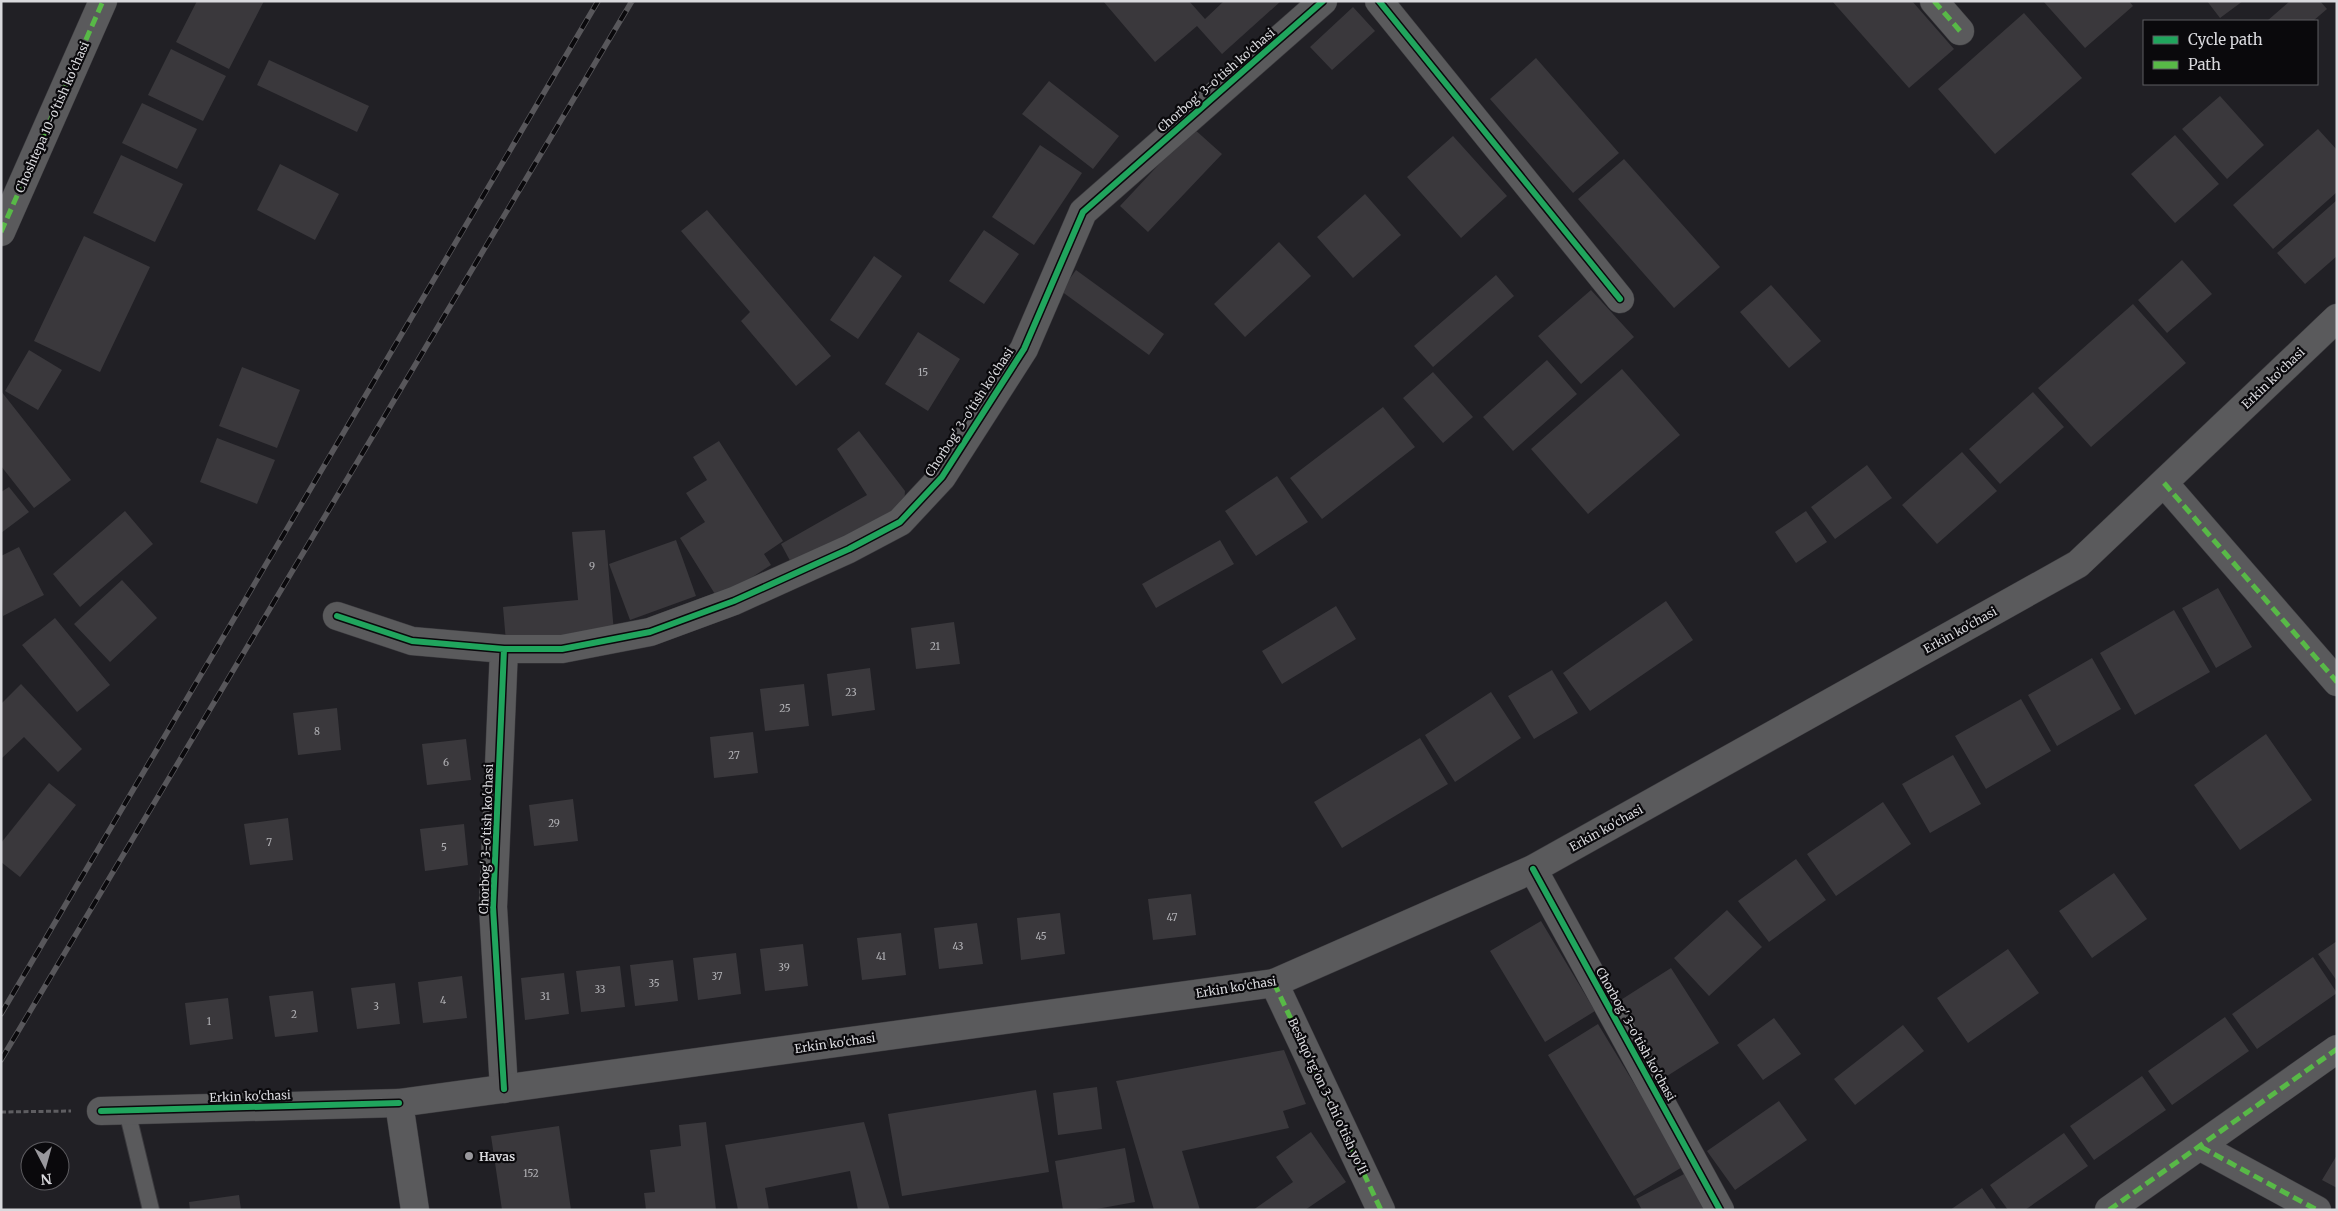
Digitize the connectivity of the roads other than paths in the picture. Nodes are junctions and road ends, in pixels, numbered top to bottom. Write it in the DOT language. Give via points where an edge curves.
graph roads {
  1 [pos="104,1"];
  2 [pos="1323,1"];
  3 [pos="1379,1"];
  4 [pos="1934,1"];
  5 [pos="1960,31"];
  6 [pos="1,232"];
  7 [pos="1620,299"];
  8 [pos="2337,318"];
  9 [pos="2164,483"];
  10 [pos="337,616"];
  11 [pos="504,649"];
  12 [pos="2337,682"];
  13 [pos="1533,869"];
  14 [pos="1274,983"];
  15 [pos="2337,1049"];
  16 [pos="504,1089"];
  17 [pos="399,1103"];
  18 [pos="114,1111"];
  19 [pos="2201,1147"];
  20 [pos="151,1210"];
  21 [pos="415,1210"];
  22 [pos="1381,1210"];
  23 [pos="1720,1210"];
  24 [pos="2109,1210"];
  25 [pos="2317,1210"];
  1 -- 6 [label="street, Choshtepa 10-o'tish ko'chasi"];
  2 -- 11 [label="street, Chorbog' 3-o'tish ko'chasi" via="1082,212 1024,349 942,476 900,522 849,550 734,601 650,632 562,649"];
  3 -- 7 [label="street"];
  4 -- 5 [label="street"];
  8 -- 9 [label="street, Erkin ko'chasi"];
  9 -- 12 [label="street"];
  9 -- 13 [label="street, Erkin ko'chasi" via="2078,564"];
  10 -- 11 [label="street, Chorbog' 3-o'tish ko'chasi" via="412,641"];
  11 -- 16 [label="street, Chorbog' 3-o'tish ko'chasi" via="494,907"];
  13 -- 14 [label="street, Erkin ko'chasi"];
  13 -- 23 [label="street, Chorbog' 3-o'tish ko'chasi"];
  14 -- 16 [label="street, Erkin ko'chasi"];
  14 -- 22 [label="street, Beshqo'rg'on 3-chi o'tish yo'li"];
  15 -- 19 [label="street"];
  16 -- 17 [label="street, Erkin ko'chasi"];
  17 -- 18 [label="street, Erkin ko'chasi"];
  17 -- 21 [label="street"];
  18 -- 20 [label="lane"];
  19 -- 24 [label="street"];
  19 -- 25 [label="street"];
}
